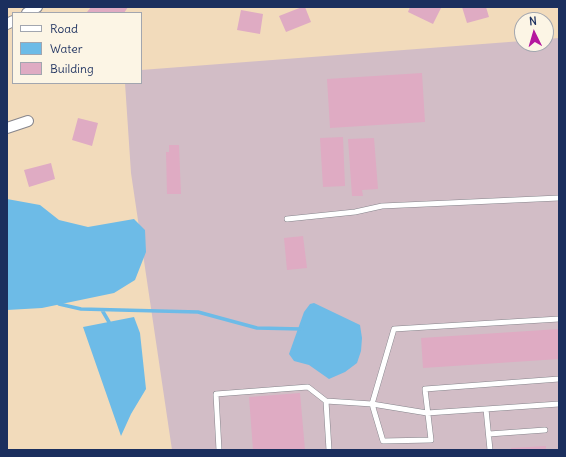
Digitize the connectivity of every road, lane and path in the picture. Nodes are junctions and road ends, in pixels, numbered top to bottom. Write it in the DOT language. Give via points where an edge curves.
graph roads {
  1 [pos="28,121"];
  2 [pos="7,128"];
  3 [pos="559,198"];
  4 [pos="286,219"];
  5 [pos="559,319"];
  6 [pos="559,379"];
  7 [pos="326,401"];
  8 [pos="372,404"];
  9 [pos="559,404"];
  10 [pos="486,409"];
  11 [pos="427,413"];
  12 [pos="545,430"];
  13 [pos="489,434"];
  14 [pos="219,450"];
  15 [pos="329,450"];
  16 [pos="490,450"];
  1 -- 2 [label="street"];
  3 -- 4 [label="lane" via="382,206 348,213"];
  5 -- 8 [label="lane" via="394,329"];
  6 -- 11 [label="lane" via="425,389"];
  7 -- 8 [label="lane"];
  7 -- 14 [label="lane" via="308,387 216,394"];
  7 -- 15 [label="lane"];
  8 -- 11 [label="lane"];
  8 -- 11 [label="lane" via="383,441 432,440"];
  9 -- 10 [label="lane"];
  10 -- 11 [label="lane"];
  10 -- 13 [label="lane"];
  12 -- 13 [label="lane"];
  13 -- 16 [label="lane"];
}
